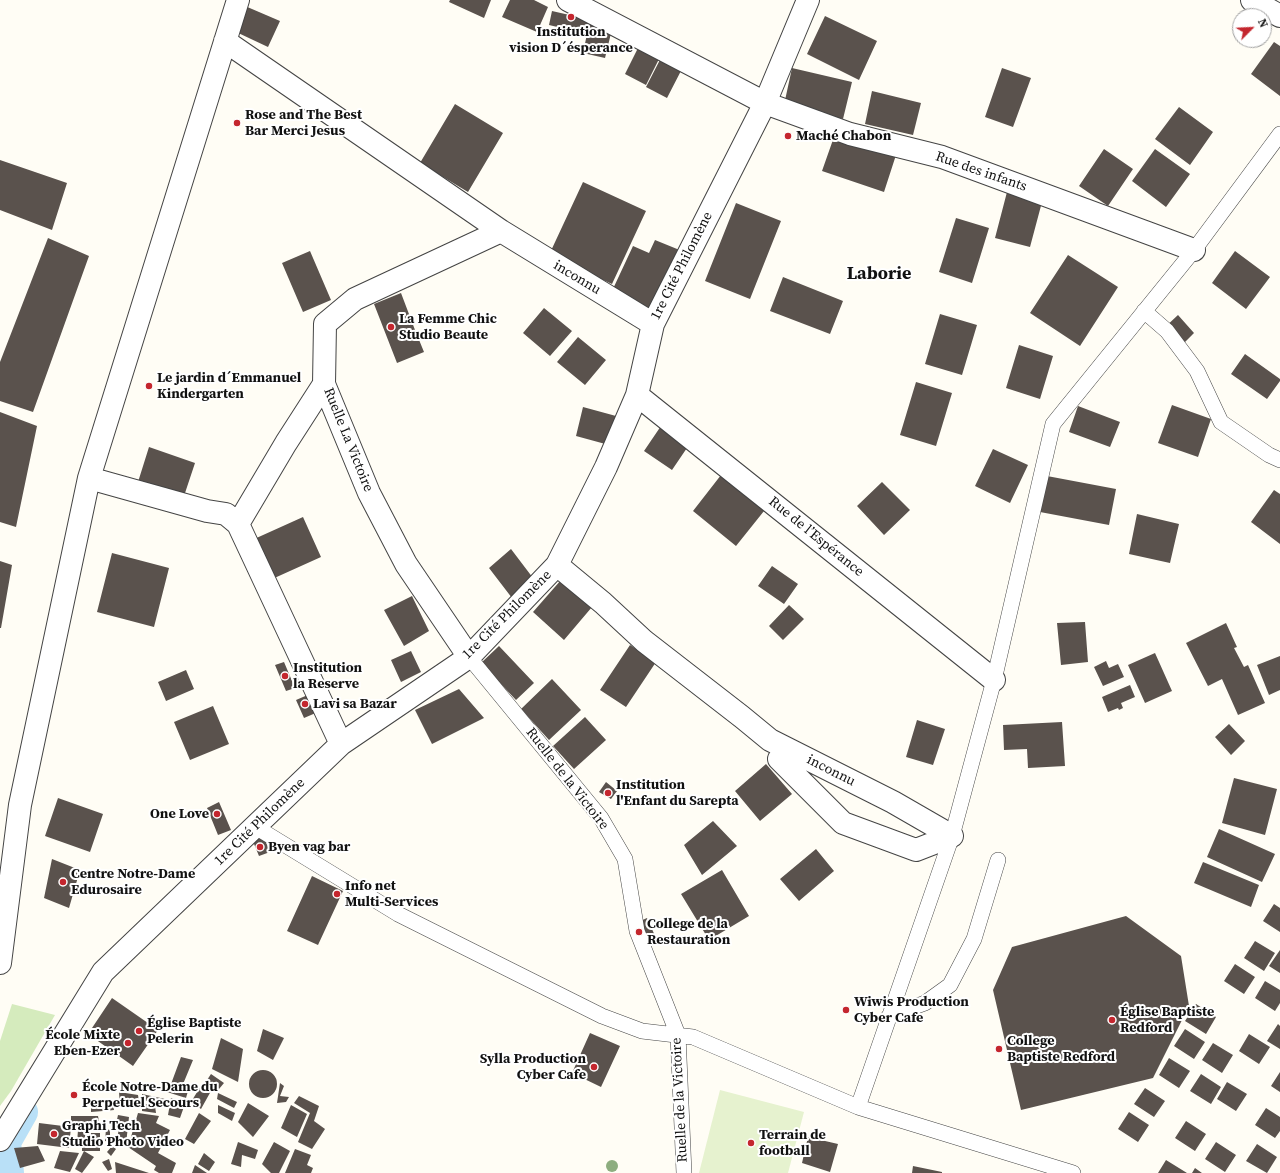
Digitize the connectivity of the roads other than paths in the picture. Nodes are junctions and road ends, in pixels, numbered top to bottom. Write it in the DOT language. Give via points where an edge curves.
graph roads {
  1 [pos="238,0"];
  2 [pos="568,0"];
  3 [pos="808,0"];
  4 [pos="1252,0"];
  5 [pos="1280,16"];
  6 [pos="225,41"];
  7 [pos="765,103"];
  8 [pos="1280,134"];
  9 [pos="502,231"];
  10 [pos="1194,250"];
  11 [pos="1144,311"];
  12 [pos="653,324"];
  13 [pos="324,384"];
  14 [pos="637,395"];
  15 [pos="1280,460"];
  16 [pos="89,478"];
  17 [pos="238,524"];
  18 [pos="557,565"];
  19 [pos="469,657"];
  20 [pos="994,680"];
  21 [pos="341,744"];
  22 [pos="779,759"];
  23 [pos="254,826"];
  24 [pos="952,836"];
  25 [pos="998,860"];
  26 [pos="0,963"];
  27 [pos="890,1016"];
  28 [pos="678,1035"];
  29 [pos="858,1107"];
  30 [pos="0,1140"];
  31 [pos="684,1173"];
  32 [pos="1073,1173"];
  1 -- 6 [label="street"];
  2 -- 7 [label="street, Rue des infants"];
  3 -- 7 [label="street, 1re Cité Philomène"];
  4 -- 5 [label="street"];
  6 -- 9 [label="street, inconnu"];
  6 -- 16 [label="street"];
  7 -- 10 [label="street, Rue des infants" via="850,134 942,157"];
  7 -- 12 [label="street, 1re Cité Philomène"];
  8 -- 10 [label="lane"];
  9 -- 12 [label="street, inconnu"];
  9 -- 13 [label="street, Ruelle La Victoire" via="355,299 325,324"];
  10 -- 11 [label="lane"];
  11 -- 15 [label="lane" via="1168,331 1197,371 1222,422"];
  11 -- 20 [label="lane" via="1053,424"];
  12 -- 14 [label="street, 1re Cité Philomène"];
  13 -- 17 [label="street"];
  13 -- 19 [label="street, Ruelle La Victoire" via="369,493 406,564"];
  14 -- 18 [label="street, 1re Cité Philomène" via="606,467"];
  14 -- 20 [label="street, Rue de l’Espérance"];
  16 -- 17 [label="street" via="226,514"];
  16 -- 26 [label="street" via="20,805"];
  17 -- 21 [label="street"];
  18 -- 19 [label="street, 1re Cité Philomène"];
  18 -- 24 [label="street, inconnu" via="644,641 770,740 892,802"];
  19 -- 21 [label="street, 1re Cité Philomène"];
  19 -- 28 [label="lane, Ruelle de la Victoire" via="601,818 625,859 637,930"];
  20 -- 24 [label="lane"];
  21 -- 23 [label="street, 1re Cité Philomène"];
  22 -- 24 [label="street, inconnu" via="843,823 916,850"];
  23 -- 28 [label="lane" via="398,914 602,1016 642,1031"];
  23 -- 30 [label="street, 1re Cité Philomène" via="103,972"];
  24 -- 27 [label="lane"];
  25 -- 27 [label="lane" via="974,939 950,985 925,1003"];
  27 -- 29 [label="lane"];
  28 -- 29 [label="lane" via="693,1037"];
  28 -- 31 [label="lane, Ruelle de la Victoire"];
  29 -- 32 [label="lane"];
}
